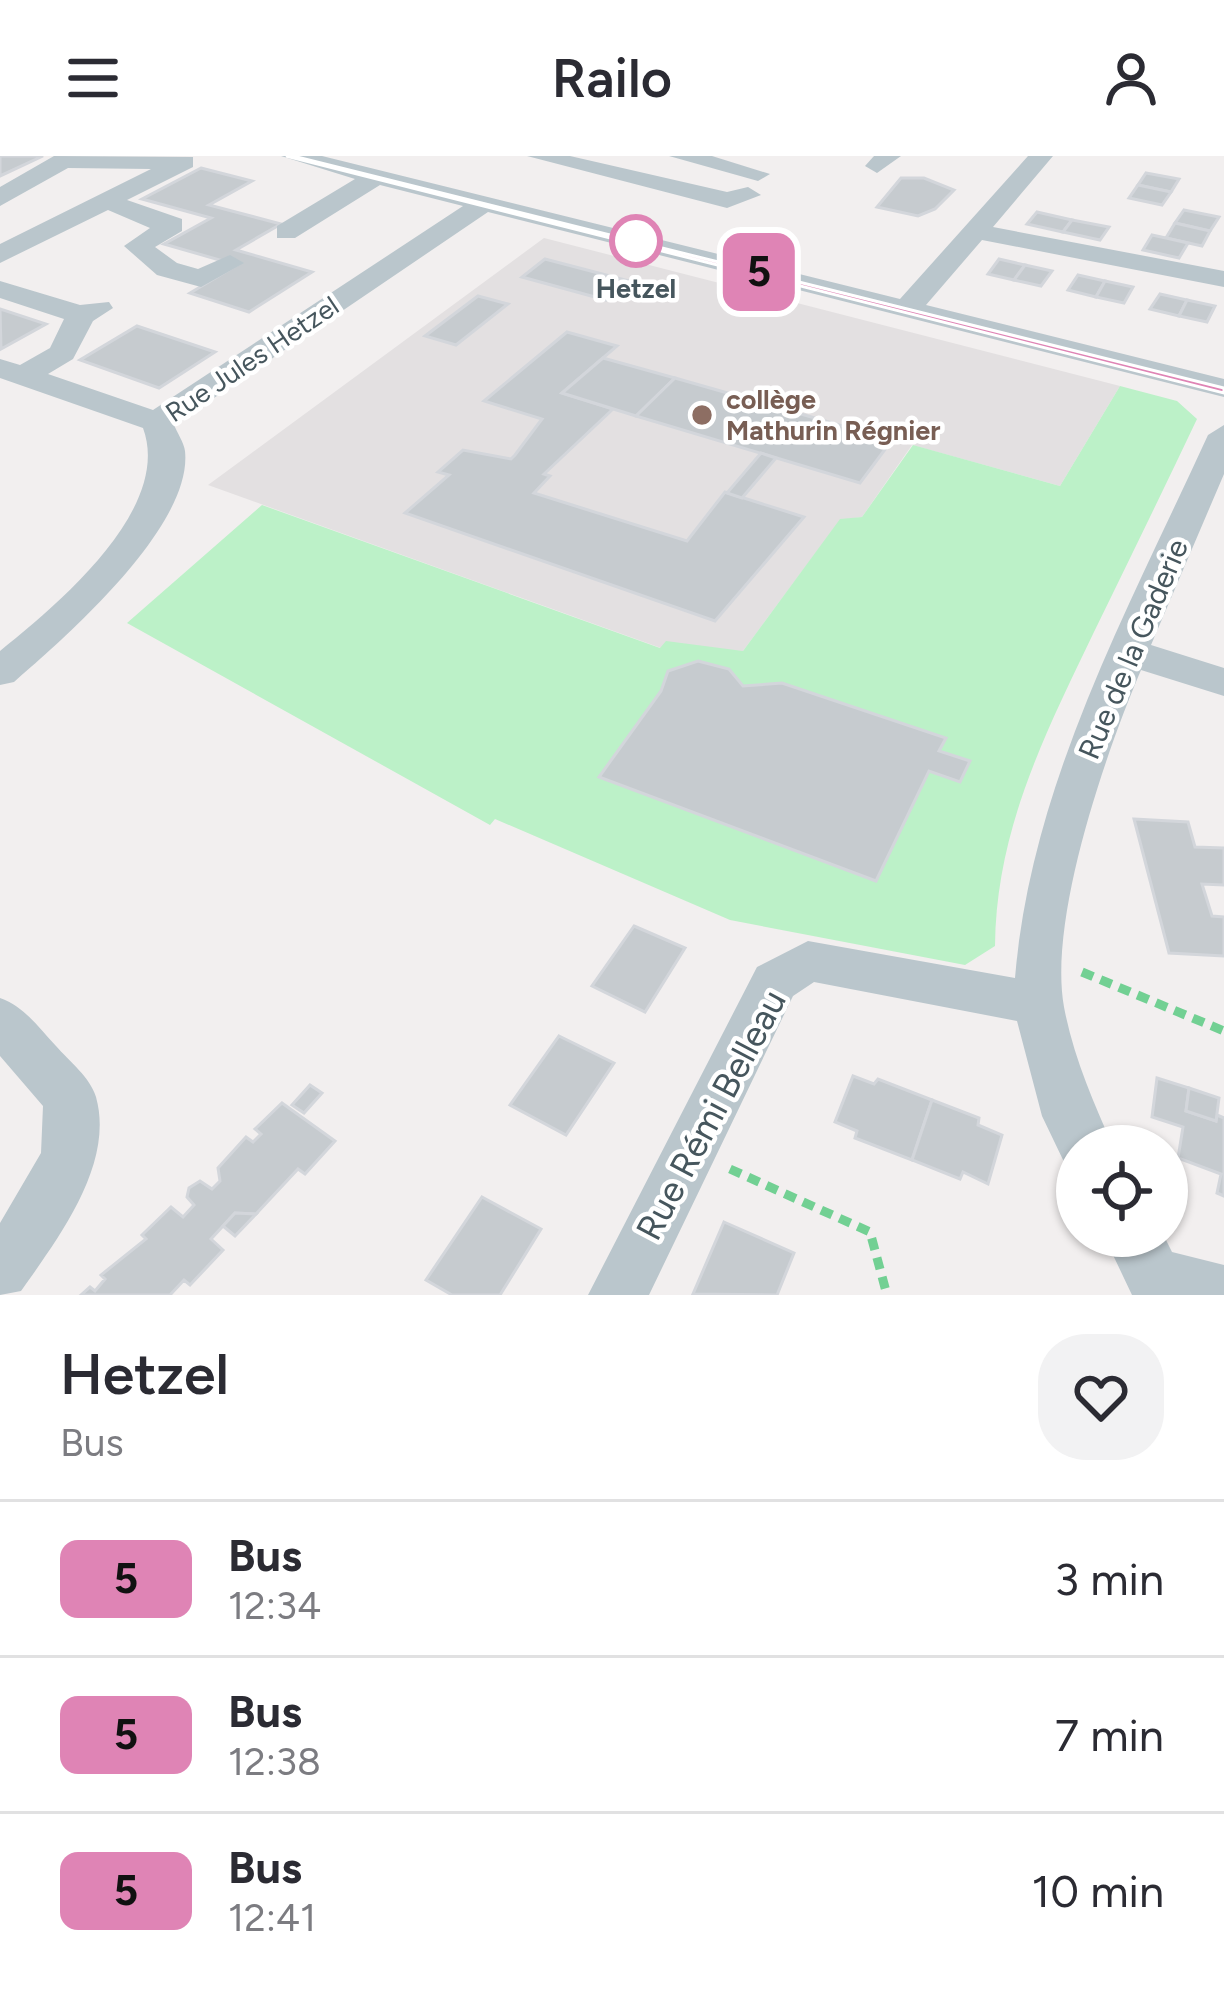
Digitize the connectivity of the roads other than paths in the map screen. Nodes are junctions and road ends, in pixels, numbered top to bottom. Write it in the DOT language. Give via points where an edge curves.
graph roads {
  1 [pos="293,156"];
  2 [pos="539,156"];
  3 [pos="631,156"];
  4 [pos="681,156"];
  5 [pos="1041,156"];
  6 [pos="191,159"];
  7 [pos="609,172"];
  8 [pos="751,174"];
  9 [pos="376,177"];
  10 [pos="0,198"];
  11 [pos="108,200"];
  12 [pos="485,203"];
  13 [pos="543,218"];
  14 [pos="975,231"];
  15 [pos="284,236"];
  16 [pos="0,255"];
  17 [pos="230,263"];
  18 [pos="1224,279"];
  19 [pos="7,286"];
  20 [pos="907,308"];
  21 [pos="12,372"];
  22 [pos="1224,388"];
  23 [pos="157,422"];
  24 [pos="1224,435"];
  25 [pos="1129,652"];
  26 [pos="0,672"];
  27 [pos="1224,682"];
  28 [pos="1040,980"];
  29 [pos="0,1020"];
  30 [pos="1074,1125"];
  31 [pos="1150,1269"];
  32 [pos="0,1271"];
  33 [pos="618,1295"];
  34 [pos="1224,1295"];
  1 -- 9 [label="street"];
  2 -- 7 [label="street"];
  3 -- 7 [label="street"];
  4 -- 8 [label="street"];
  5 -- 14 [label="street"];
  6 -- 10 [label="street" via="63,161"];
  6 -- 11 [label="street"];
  7 -- 8 [label="street" via="727,200"];
  7 -- 13 [label="street"];
  9 -- 12 [label="street"];
  9 -- 15 [label="street"];
  11 -- 16 [label="street"];
  11 -- 17 [label="street" via="172,225 137,246 166,269 201,279"];
  12 -- 13 [label="street"];
  12 -- 23 [label="street, Rue Jules Hetzel"];
  13 -- 20 [label="street"];
  14 -- 18 [label="street"];
  14 -- 20 [label="street"];
  19 -- 21 [label="street" via="90,312 62,352"];
  20 -- 22 [label="street"];
  21 -- 23 [label="street, Rue Jules Hetzel"];
  23 -- 26 [label="street" via="167,454 160,488 134,537 96,586"];
  24 -- 25 [label="street, Rue de la Gaderie"];
  25 -- 27 [label="street"];
  25 -- 28 [label="street, Rue de la Gaderie" via="1090,740 1045,899"];
  28 -- 30 [label="street, Rue de la Gaderie"];
  28 -- 33 [label="street, Rue Rémi Belleau" via="808,961 775,982"];
  29 -- 32 [label="street" via="70,1100 70,1118 69,1155 40,1216"];
  31 -- 34 [label="street"];
}
